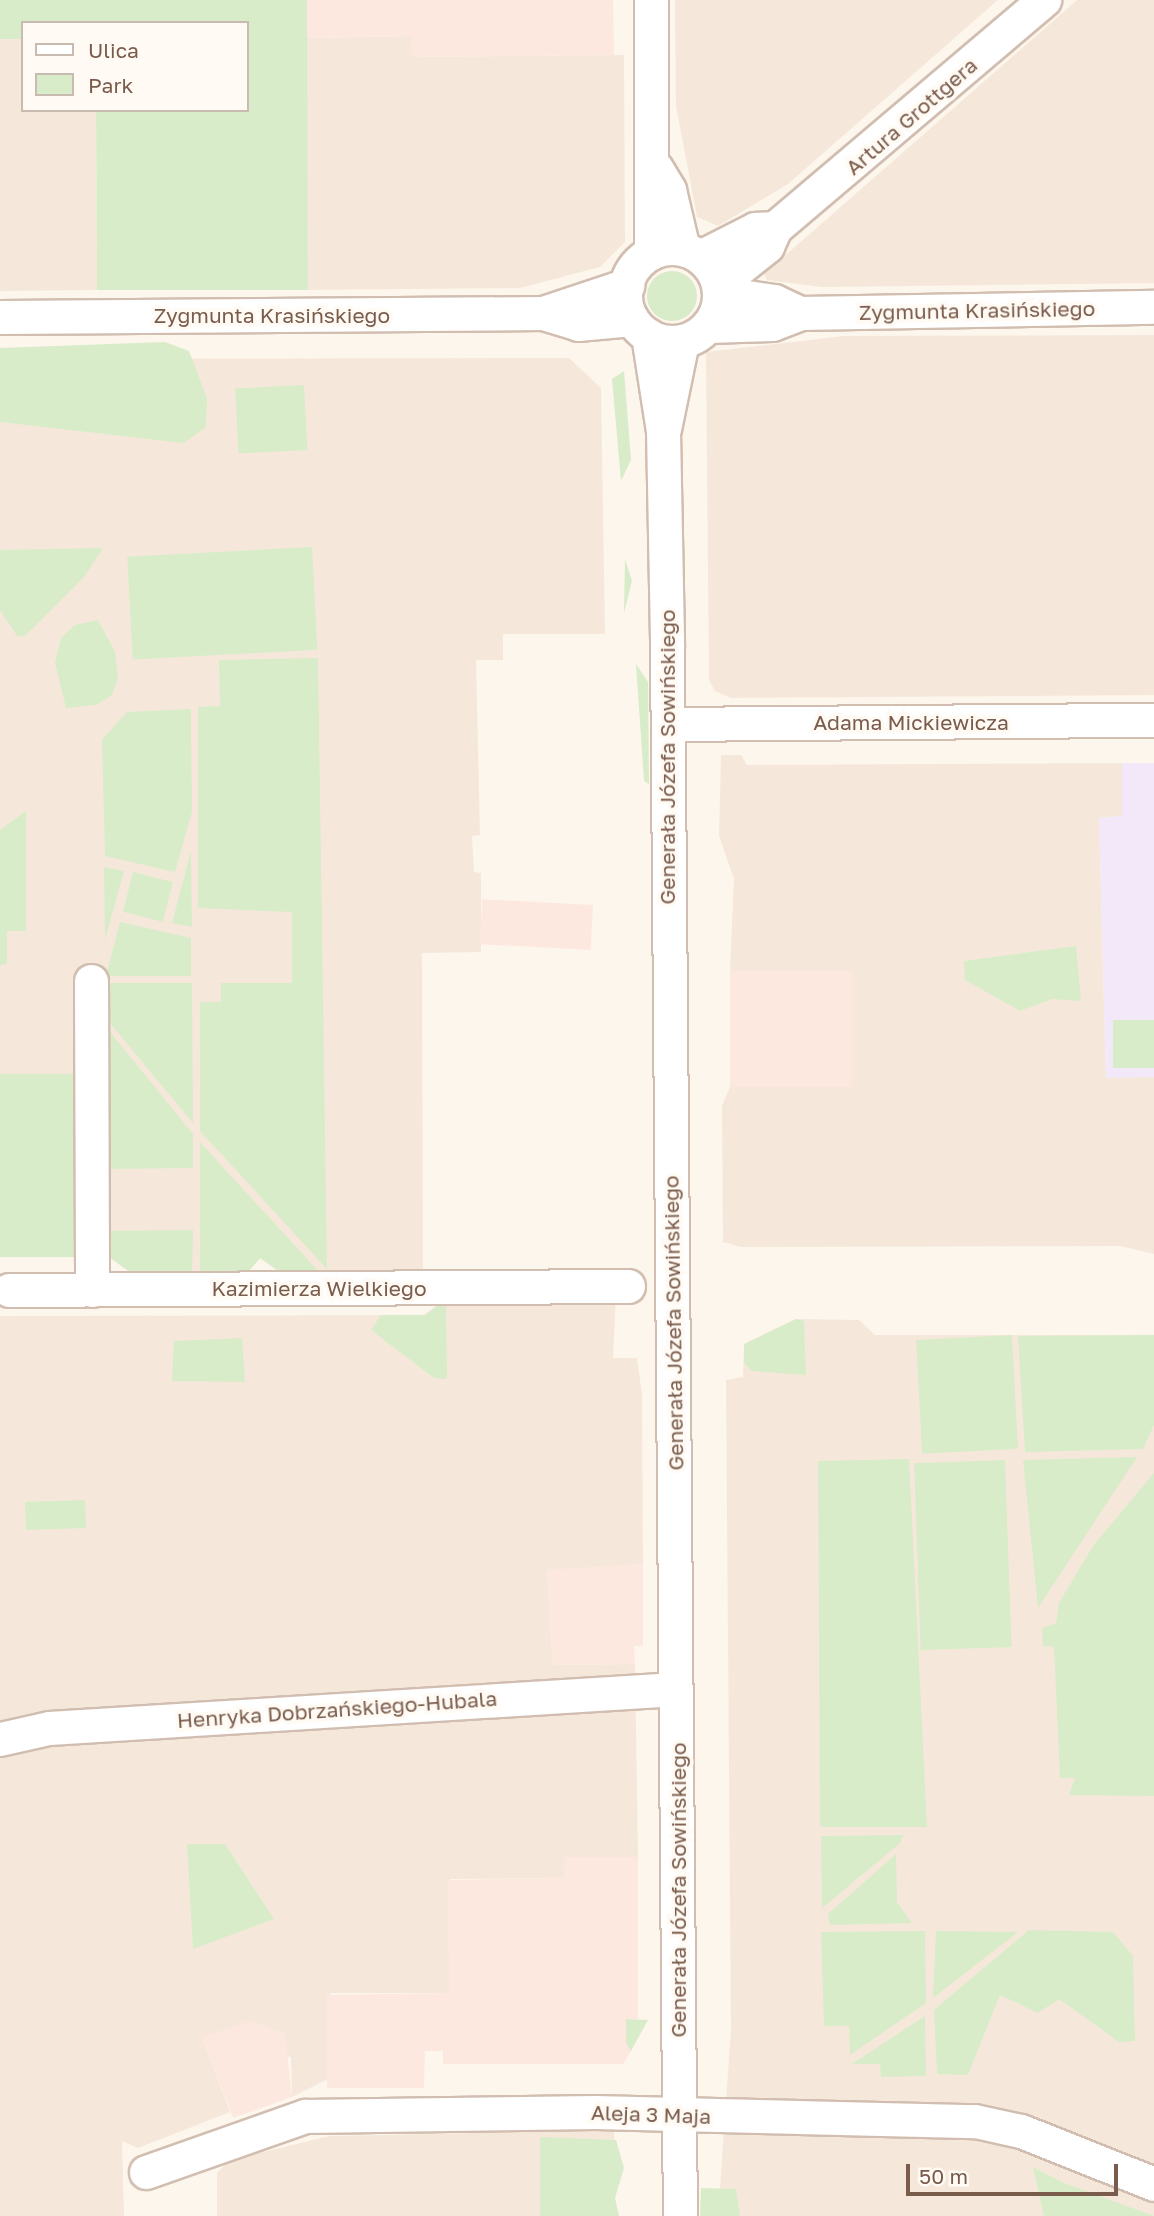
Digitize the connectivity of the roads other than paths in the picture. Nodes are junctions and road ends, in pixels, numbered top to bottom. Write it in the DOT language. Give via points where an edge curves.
graph roads {
  1 [pos="651,0"];
  2 [pos="1044,0"];
  3 [pos="655,166"];
  4 [pos="775,228"];
  5 [pos="651,253"];
  6 [pos="692,253"];
  7 [pos="627,285"];
  8 [pos="719,289"];
  9 [pos="1154,307"];
  10 [pos="543,313"];
  11 [pos="800,313"];
  12 [pos="0,317"];
  13 [pos="640,327"];
  14 [pos="695,333"];
  15 [pos="663,431"];
  16 [pos="1154,720"];
  17 [pos="668,724"];
  18 [pos="91,981"];
  19 [pos="628,1286"];
  20 [pos="9,1290"];
  21 [pos="92,1290"];
  22 [pos="676,1689"];
  23 [pos="0,1739"];
  24 [pos="680,2115"];
  25 [pos="146,2172"];
  26 [pos="1154,2184"];
  27 [pos="680,2216"];
  1 -- 3 [label="street"];
  2 -- 4 [label="street, Artura Grottgera"];
  3 -- 5 [label="street"];
  3 -- 6 [label="street"];
  4 -- 6 [label="street, Artura Grottgera" via="755,229"];
  4 -- 8 [label="street, Artura Grottgera" via="767,246"];
  5 -- 6 [label="street"];
  5 -- 7 [label="street"];
  6 -- 8 [label="street"];
  7 -- 10 [label="street, Zygmunta Krasińskiego"];
  7 -- 13 [label="street"];
  8 -- 11 [label="street, Zygmunta Krasińskiego" via="774,301"];
  8 -- 14 [label="street"];
  9 -- 11 [label="street, Zygmunta Krasińskiego"];
  10 -- 12 [label="street, Zygmunta Krasińskiego"];
  10 -- 13 [label="street, Zygmunta Krasińskiego" via="579,324"];
  11 -- 14 [label="street, Zygmunta Krasińskiego" via="772,324"];
  13 -- 14 [label="street"];
  13 -- 15 [label="street, Generała Józefa Sowińskiego"];
  14 -- 15 [label="street, Generała Józefa Sowińskiego"];
  15 -- 17 [label="street, Generała Józefa Sowińskiego"];
  16 -- 17 [label="street, Adama Mickiewicza"];
  17 -- 22 [label="street, Generała Józefa Sowińskiego"];
  18 -- 21 [label="street"];
  19 -- 21 [label="street, Kazimierza Wielkiego"];
  20 -- 21 [label="street, Kazimierza Wielkiego"];
  22 -- 23 [label="street, Henryka Dobrzańskiego-Hubala" via="49,1728"];
  22 -- 24 [label="street, Generała Józefa Sowińskiego"];
  24 -- 25 [label="street, Aleja 3 Maja" via="305,2116"];
  24 -- 26 [label="street, Aleja 3 Maja" via="975,2121 1021,2131"];
  24 -- 27 [label="street, Generała Józefa Sowińskiego"];
}
